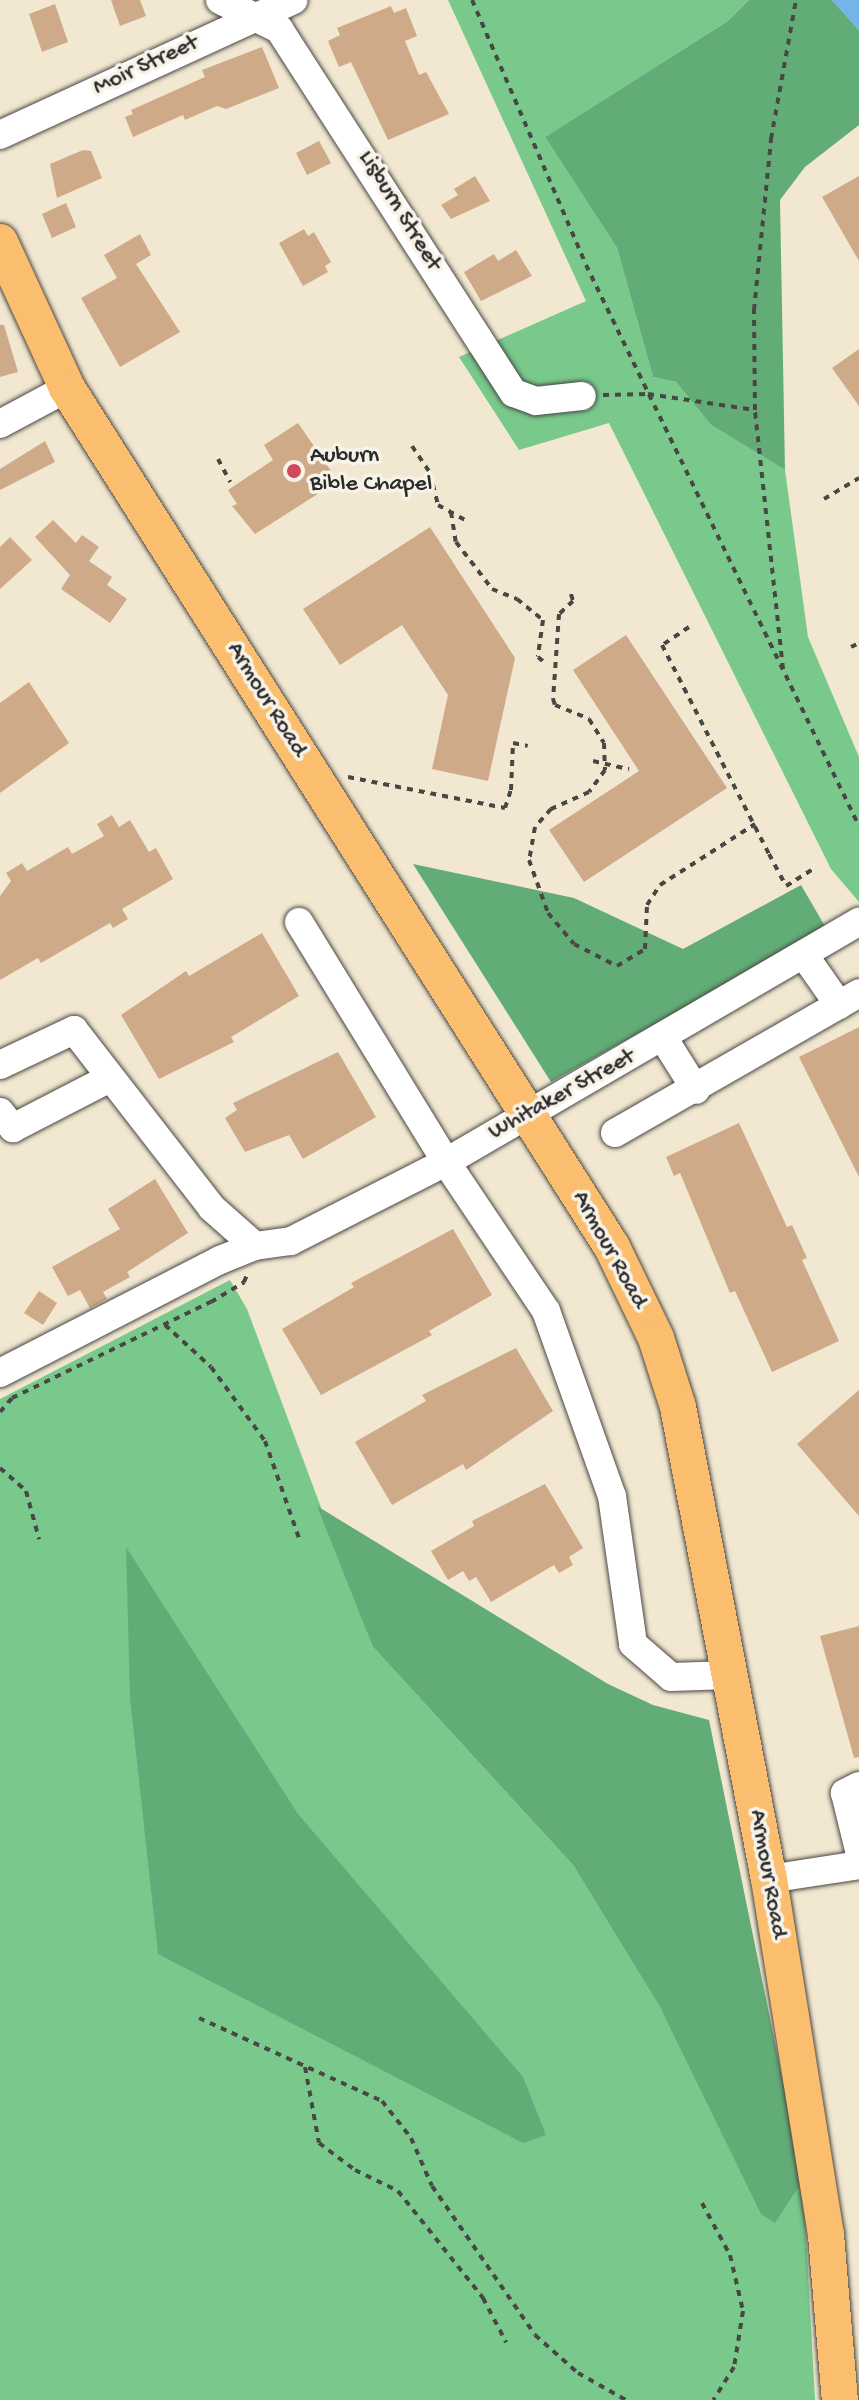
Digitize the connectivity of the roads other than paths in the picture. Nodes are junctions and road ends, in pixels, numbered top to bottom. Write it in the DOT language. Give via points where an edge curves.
graph roads {
  1 [pos="220,0"];
  2 [pos="293,0"];
  3 [pos="250,17"];
  4 [pos="0,135"];
  5 [pos="0,242"];
  6 [pos="67,388"];
  7 [pos="582,396"];
  8 [pos="0,424"];
  9 [pos="299,922"];
  10 [pos="859,922"];
  11 [pos="804,955"];
  12 [pos="849,999"];
  13 [pos="664,1039"];
  14 [pos="0,1065"];
  15 [pos="110,1078"];
  16 [pos="696,1090"];
  17 [pos="527,1111"];
  18 [pos="0,1112"];
  19 [pos="615,1133"];
  20 [pos="446,1162"];
  21 [pos="255,1246"];
  22 [pos="0,1373"];
  23 [pos="730,1675"];
  24 [pos="859,1786"];
  25 [pos="859,1850"];
  26 [pos="859,1865"];
  27 [pos="769,1879"];
  28 [pos="840,2400"];
  1 -- 3 [label="street, Lisburn Street"];
  2 -- 3 [label="street, Moir Street"];
  3 -- 4 [label="street, Moir Street"];
  3 -- 7 [label="street, Lisburn Street" via="279,29 317,82 514,393 536,401"];
  5 -- 6 [label="main road, Armour Road"];
  6 -- 8 [label="street"];
  6 -- 17 [label="main road, Armour Road"];
  9 -- 20 [label="street"];
  10 -- 11 [label="street, Whitaker Street"];
  11 -- 12 [label="street"];
  11 -- 13 [label="street, Whitaker Street"];
  12 -- 16 [label="street"];
  13 -- 16 [label="street"];
  13 -- 17 [label="street, Whitaker Street"];
  14 -- 15 [label="street" via="74,1030"];
  15 -- 18 [label="street" via="13,1128"];
  15 -- 21 [label="street" via="212,1208"];
  16 -- 19 [label="street"];
  17 -- 20 [label="street, Whitaker Street"];
  17 -- 23 [label="main road, Armour Road" via="612,1247 656,1338 678,1407"];
  20 -- 21 [label="street, Whitaker Street" via="291,1241"];
  20 -- 23 [label="street" via="546,1311 612,1496 633,1644 671,1677"];
  21 -- 22 [label="street, Whitaker Street"];
  23 -- 27 [label="main road, Armour Road"];
  24 -- 25 [label="street" via="845,1793"];
  26 -- 27 [label="street"];
  27 -- 28 [label="main road, Armour Road" via="826,2235"];
}
